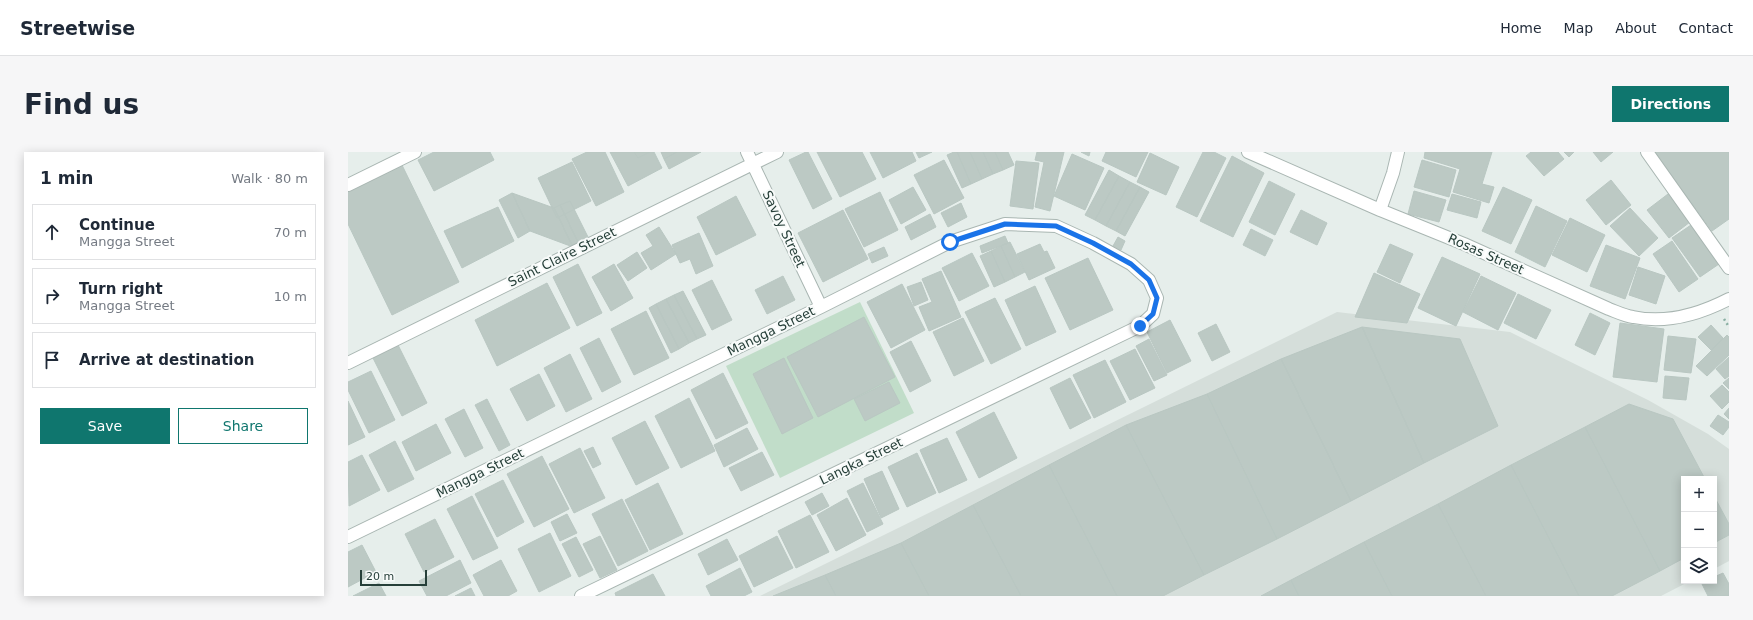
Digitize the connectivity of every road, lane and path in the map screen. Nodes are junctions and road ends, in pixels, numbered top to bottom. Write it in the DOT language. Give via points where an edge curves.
graph roads {
  1 [pos="415,152"];
  2 [pos="747,152"];
  3 [pos="776,152"];
  4 [pos="1248,152"];
  5 [pos="1398,152"];
  6 [pos="1647,152"];
  7 [pos="753,164"];
  8 [pos="348,185"];
  9 [pos="1380,210"];
  10 [pos="1729,268"];
  11 [pos="1729,299"];
  12 [pos="821,307"];
  13 [pos="1140,326"];
  14 [pos="348,363"];
  15 [pos="348,537"];
  16 [pos="582,596"];
  1 -- 8 [label="street"];
  2 -- 7 [label="street, Savoy Street"];
  3 -- 7 [label="street, Saint Claire Street"];
  4 -- 9 [label="street, Rosas Street"];
  5 -- 9 [label="street"];
  6 -- 10 [label="street"];
  7 -- 12 [label="street, Savoy Street"];
  7 -- 14 [label="street, Saint Claire Street"];
  9 -- 11 [label="street, Rosas Street" via="1633,317 1673,318 1693,314"];
  12 -- 13 [label="street, Mangga Street" via="950,242 1005,224 1056,226 1131,264 1149,280 1157,298 1153,314"];
  12 -- 15 [label="street, Mangga Street"];
  13 -- 16 [label="street, Langka Street"];
}
